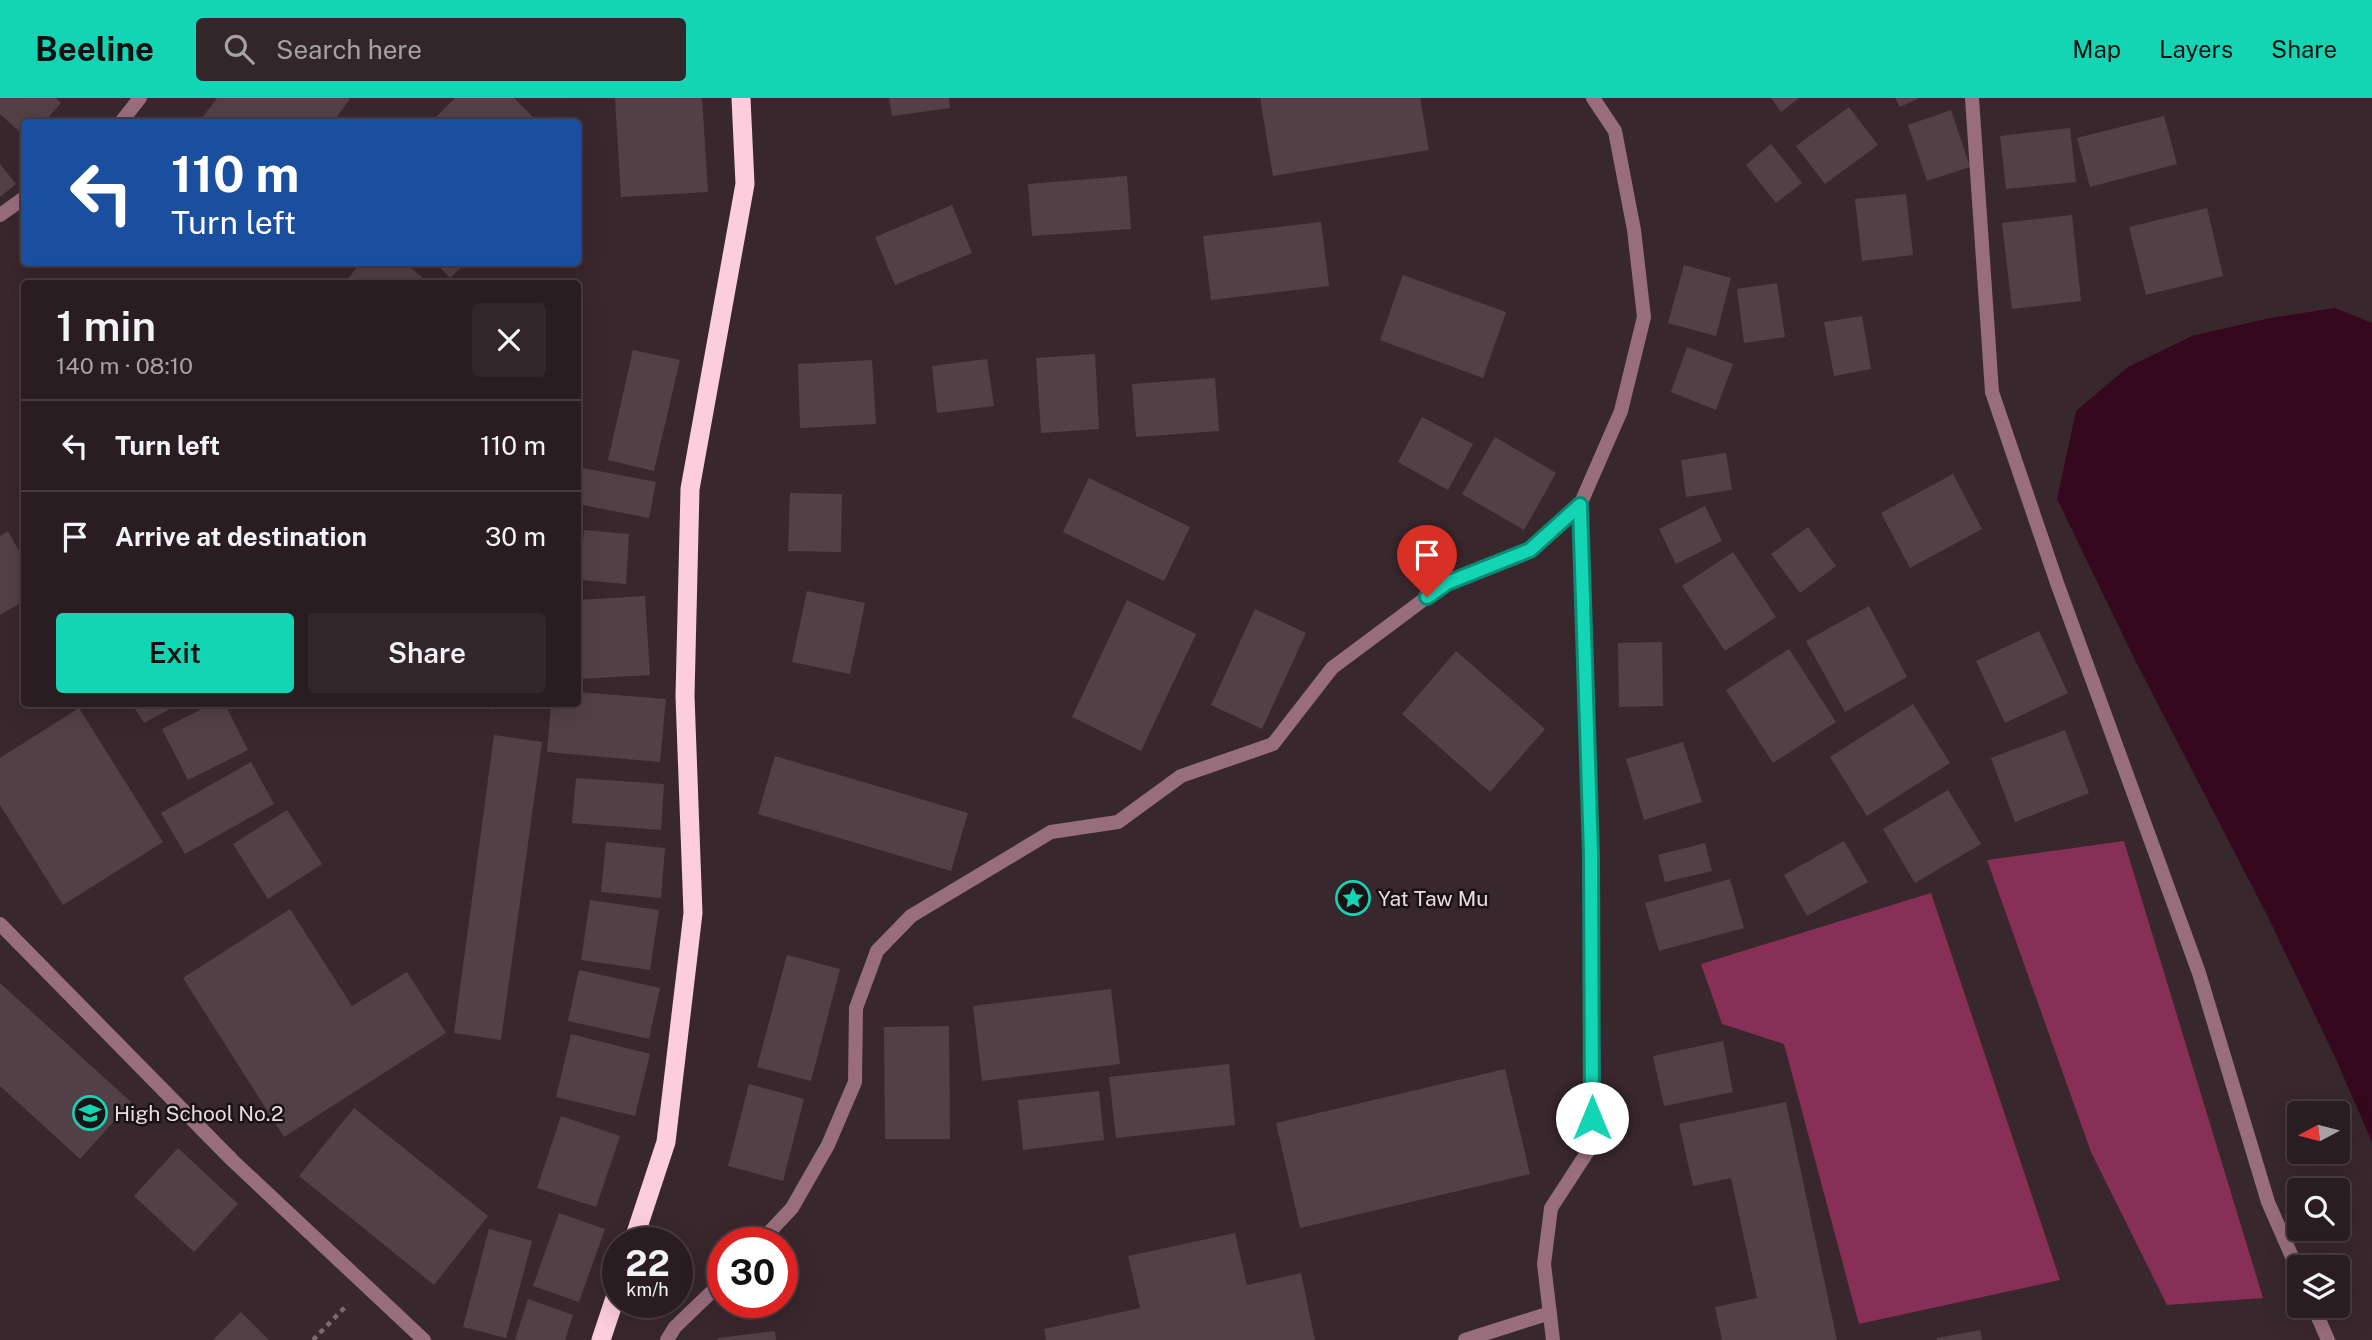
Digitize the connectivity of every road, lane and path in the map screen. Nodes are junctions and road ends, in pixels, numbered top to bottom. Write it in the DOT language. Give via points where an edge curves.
graph roads {
  1 [pos="140,98"];
  2 [pos="741,98"];
  3 [pos="1592,98"];
  4 [pos="1972,98"];
  5 [pos="123,119"];
  6 [pos="21,201"];
  7 [pos="2,217"];
  8 [pos="1580,505"];
  9 [pos="0,924"];
  10 [pos="638,1227"];
  11 [pos="774,1227"];
  12 [pos="2291,1255"];
  13 [pos="365,1286"];
  14 [pos="707,1296"];
  15 [pos="1550,1313"];
  16 [pos="608,1318"];
  17 [pos="2318,1318"];
  18 [pos="313,1340"];
  19 [pos="424,1340"];
  20 [pos="601,1340"];
  21 [pos="667,1340"];
  22 [pos="1465,1340"];
  23 [pos="1553,1340"];
  24 [pos="2328,1340"];
  1 -- 5 [label="street"];
  2 -- 10 [label="highway" via="745,184 690,489 685,696 693,913 666,1142"];
  3 -- 8 [label="street" via="1615,131 1634,230 1644,317 1621,411"];
  4 -- 12 [label="street" via="1992,392 2199,973 2268,1202"];
  6 -- 7 [label="street"];
  8 -- 11 [label="street" via="1530,550 1447,583 1332,668 1273,744 1181,776 1118,822 1051,832 911,916 877,951 856,1008 855,1082 828,1145 792,1208"];
  8 -- 15 [label="street" via="1591,854 1592,1144 1552,1208 1544,1264"];
  9 -- 13 [label="street" via="232,1160"];
  13 -- 18 [label="path"];
  13 -- 19 [label="street"];
  14 -- 21 [label="street"];
  15 -- 22 [label="street"];
  15 -- 23 [label="street"];
  16 -- 20 [label="highway"];
  17 -- 24 [label="street"];
}
